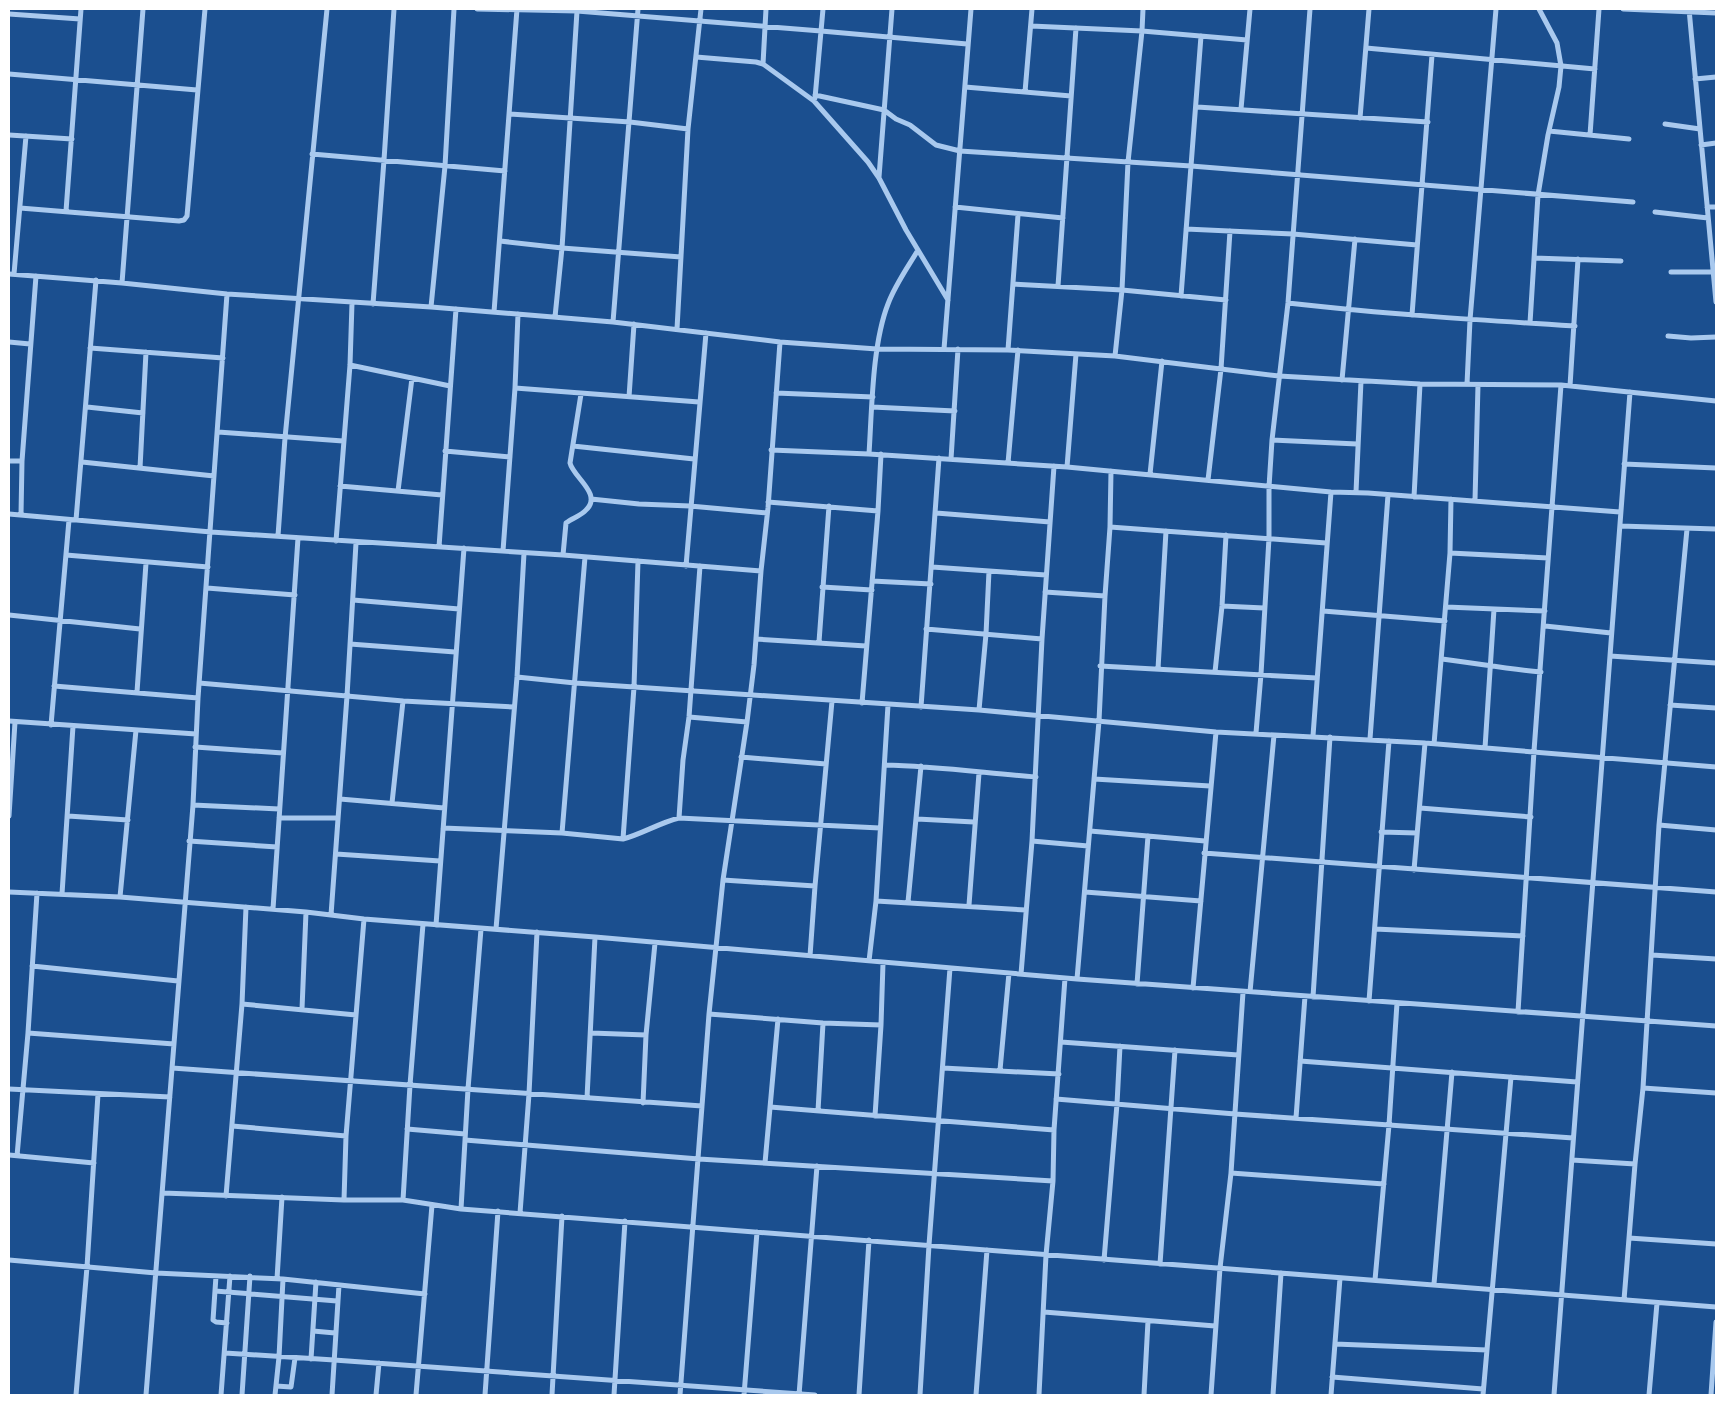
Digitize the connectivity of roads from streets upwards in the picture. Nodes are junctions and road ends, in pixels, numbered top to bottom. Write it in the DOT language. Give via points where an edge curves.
graph roads {
  1 [pos="36,9"];
  2 [pos="81,9"];
  3 [pos="143,9"];
  4 [pos="206,9"];
  5 [pos="327,9"];
  6 [pos="394,9"];
  7 [pos="454,9"];
  8 [pos="477,9"];
  9 [pos="517,9"];
  10 [pos="638,9"];
  11 [pos="701,9"];
  12 [pos="766,9"];
  13 [pos="822,9"];
  14 [pos="892,9"];
  15 [pos="971,9"];
  16 [pos="1032,9"];
  17 [pos="1143,9"];
  18 [pos="1250,9"];
  19 [pos="1310,9"];
  20 [pos="1369,9"];
  21 [pos="1496,9"];
  22 [pos="1539,9"];
  23 [pos="1598,9"];
  24 [pos="1623,9"];
  25 [pos="577,10"];
  26 [pos="1690,11"];
  27 [pos="1716,13"];
  28 [pos="9,14"];
  29 [pos="638,15"];
  30 [pos="35,16"];
  31 [pos="80,19"];
  32 [pos="700,20"];
  33 [pos="765,26"];
  34 [pos="1031,26"];
  35 [pos="1076,28"];
  36 [pos="821,30"];
  37 [pos="1142,31"];
  38 [pos="1201,36"];
  39 [pos="890,37"];
  40 [pos="1247,40"];
  41 [pos="967,44"];
  42 [pos="1366,48"];
  43 [pos="1432,55"];
  44 [pos="696,57"];
  45 [pos="1490,60"];
  46 [pos="763,64"];
  47 [pos="1561,66"];
  48 [pos="1594,69"];
  49 [pos="9,74"];
  50 [pos="1716,76"];
  51 [pos="76,79"];
  52 [pos="1695,79"];
  53 [pos="138,84"];
  54 [pos="965,88"];
  55 [pos="197,90"];
  56 [pos="1025,92"];
  57 [pos="1071,96"];
  58 [pos="815,98"];
  59 [pos="1197,107"];
  60 [pos="1241,109"];
  61 [pos="884,110"];
  62 [pos="510,114"];
  63 [pos="1303,115"];
  64 [pos="571,118"];
  65 [pos="1360,118"];
  66 [pos="630,122"];
  67 [pos="1428,122"];
  68 [pos="1664,124"];
  69 [pos="688,129"];
  70 [pos="1700,129"];
  71 [pos="1549,131"];
  72 [pos="9,135"];
  73 [pos="1590,135"];
  74 [pos="26,136"];
  75 [pos="72,139"];
  76 [pos="1629,139"];
  77 [pos="1716,143"];
  78 [pos="1701,145"];
  79 [pos="960,151"];
  80 [pos="312,154"];
  81 [pos="1067,157"];
  82 [pos="384,160"];
  83 [pos="1128,162"];
  84 [pos="445,166"];
  85 [pos="1191,166"];
  86 [pos="505,171"];
  87 [pos="1297,175"];
  88 [pos="879,178"];
  89 [pos="1422,184"];
  90 [pos="1480,189"];
  91 [pos="1538,195"];
  92 [pos="1633,202"];
  93 [pos="1707,207"];
  94 [pos="1716,207"];
  95 [pos="20,208"];
  96 [pos="955,208"];
  97 [pos="66,211"];
  98 [pos="1655,212"];
  99 [pos="1018,215"];
  100 [pos="128,216"];
  101 [pos="1062,218"];
  102 [pos="1708,218"];
  103 [pos="1186,229"];
  104 [pos="1230,231"];
  105 [pos="1293,234"];
  106 [pos="1355,239"];
  107 [pos="500,240"];
  108 [pos="1417,245"];
  109 [pos="562,248"];
  110 [pos="918,250"];
  111 [pos="619,252"];
  112 [pos="681,257"];
  113 [pos="1534,258"];
  114 [pos="1578,259"];
  115 [pos="1621,262"];
  116 [pos="1671,272"];
  117 [pos="1715,272"];
  118 [pos="11,274"];
  119 [pos="36,276"];
  120 [pos="96,280"];
  121 [pos="122,283"];
  122 [pos="1013,284"];
  123 [pos="1058,286"];
  124 [pos="1122,290"];
  125 [pos="227,294"];
  126 [pos="1181,296"];
  127 [pos="300,299"];
  128 [pos="948,300"];
  129 [pos="1226,300"];
  130 [pos="1716,302"];
  131 [pos="352,303"];
  132 [pos="1288,303"];
  133 [pos="372,304"];
  134 [pos="431,307"];
  135 [pos="456,309"];
  136 [pos="1347,310"];
  137 [pos="494,312"];
  138 [pos="518,314"];
  139 [pos="1412,315"];
  140 [pos="555,317"];
  141 [pos="1470,320"];
  142 [pos="613,322"];
  143 [pos="1530,323"];
  144 [pos="634,324"];
  145 [pos="1574,326"];
  146 [pos="677,329"];
  147 [pos="706,333"];
  148 [pos="1668,336"];
  149 [pos="1716,337"];
  150 [pos="9,342"];
  151 [pos="780,342"];
  152 [pos="30,344"];
  153 [pos="90,348"];
  154 [pos="944,349"];
  155 [pos="958,349"];
  156 [pos="877,350"];
  157 [pos="1008,350"];
  158 [pos="1018,350"];
  159 [pos="146,352"];
  160 [pos="1076,354"];
  161 [pos="1115,356"];
  162 [pos="223,358"];
  163 [pos="1162,362"];
  164 [pos="350,366"];
  165 [pos="1221,369"];
  166 [pos="1279,376"];
  167 [pos="412,378"];
  168 [pos="1342,380"];
  169 [pos="1361,381"];
  170 [pos="1420,384"];
  171 [pos="1467,384"];
  172 [pos="1478,385"];
  173 [pos="1561,385"];
  174 [pos="450,386"];
  175 [pos="1570,386"];
  176 [pos="515,388"];
  177 [pos="1630,392"];
  178 [pos="776,393"];
  179 [pos="581,394"];
  180 [pos="628,397"];
  181 [pos="873,397"];
  182 [pos="1716,401"];
  183 [pos="699,402"];
  184 [pos="86,407"];
  185 [pos="872,407"];
  186 [pos="955,411"];
  187 [pos="143,413"];
  188 [pos="218,432"];
  189 [pos="285,438"];
  190 [pos="1272,440"];
  191 [pos="343,441"];
  192 [pos="1357,444"];
  193 [pos="573,446"];
  194 [pos="772,450"];
  195 [pos="445,451"];
  196 [pos="870,454"];
  197 [pos="881,454"];
  198 [pos="510,457"];
  199 [pos="939,458"];
  200 [pos="694,459"];
  201 [pos="951,459"];
  202 [pos="9,462"];
  203 [pos="22,462"];
  204 [pos="82,462"];
  205 [pos="1008,463"];
  206 [pos="1624,464"];
  207 [pos="1054,466"];
  208 [pos="1067,467"];
  209 [pos="140,468"];
  210 [pos="1716,468"];
  211 [pos="1111,471"];
  212 [pos="1150,474"];
  213 [pos="214,476"];
  214 [pos="1208,480"];
  215 [pos="340,486"];
  216 [pos="1269,487"];
  217 [pos="398,491"];
  218 [pos="1331,492"];
  219 [pos="1356,492"];
  220 [pos="442,495"];
  221 [pos="1388,495"];
  222 [pos="1414,497"];
  223 [pos="591,499"];
  224 [pos="1451,499"];
  225 [pos="1475,500"];
  226 [pos="768,502"];
  227 [pos="690,506"];
  228 [pos="829,506"];
  229 [pos="1554,507"];
  230 [pos="878,510"];
  231 [pos="1620,512"];
  232 [pos="768,513"];
  233 [pos="9,514"];
  234 [pos="936,514"];
  235 [pos="21,515"];
  236 [pos="69,520"];
  237 [pos="76,520"];
  238 [pos="1050,522"];
  239 [pos="1620,526"];
  240 [pos="1110,527"];
  241 [pos="1687,529"];
  242 [pos="1716,529"];
  243 [pos="1166,531"];
  244 [pos="210,532"];
  245 [pos="1226,535"];
  246 [pos="278,536"];
  247 [pos="298,538"];
  248 [pos="1269,538"];
  249 [pos="336,541"];
  250 [pos="356,543"];
  251 [pos="1326,543"];
  252 [pos="439,547"];
  253 [pos="464,548"];
  254 [pos="503,551"];
  255 [pos="524,553"];
  256 [pos="1450,554"];
  257 [pos="66,555"];
  258 [pos="563,555"];
  259 [pos="585,557"];
  260 [pos="1548,558"];
  261 [pos="638,561"];
  262 [pos="146,563"];
  263 [pos="686,566"];
  264 [pos="700,566"];
  265 [pos="208,567"];
  266 [pos="932,567"];
  267 [pos="761,571"];
  268 [pos="989,572"];
  269 [pos="1046,575"];
  270 [pos="872,581"];
  271 [pos="931,584"];
  272 [pos="822,587"];
  273 [pos="207,588"];
  274 [pos="872,590"];
  275 [pos="1045,592"];
  276 [pos="295,595"];
  277 [pos="1104,596"];
  278 [pos="353,600"];
  279 [pos="1222,606"];
  280 [pos="1446,607"];
  281 [pos="1264,608"];
  282 [pos="459,609"];
  283 [pos="1494,609"];
  284 [pos="1323,611"];
  285 [pos="1546,611"];
  286 [pos="9,615"];
  287 [pos="1380,616"];
  288 [pos="1445,621"];
  289 [pos="60,622"];
  290 [pos="1544,626"];
  291 [pos="140,629"];
  292 [pos="926,629"];
  293 [pos="1611,633"];
  294 [pos="986,634"];
  295 [pos="756,639"];
  296 [pos="1042,639"];
  297 [pos="819,642"];
  298 [pos="350,644"];
  299 [pos="866,646"];
  300 [pos="455,652"];
  301 [pos="1610,656"];
  302 [pos="1442,659"];
  303 [pos="1674,660"];
  304 [pos="1716,663"];
  305 [pos="1100,666"];
  306 [pos="1490,666"];
  307 [pos="1158,669"];
  308 [pos="1215,672"];
  309 [pos="1541,672"];
  310 [pos="1261,674"];
  311 [pos="517,677"];
  312 [pos="1318,678"];
  313 [pos="199,683"];
  314 [pos="575,683"];
  315 [pos="54,686"];
  316 [pos="634,687"];
  317 [pos="288,691"];
  318 [pos="691,691"];
  319 [pos="136,692"];
  320 [pos="750,694"];
  321 [pos="347,696"];
  322 [pos="198,698"];
  323 [pos="403,701"];
  324 [pos="832,701"];
  325 [pos="451,704"];
  326 [pos="862,704"];
  327 [pos="888,705"];
  328 [pos="1670,705"];
  329 [pos="921,707"];
  330 [pos="514,708"];
  331 [pos="1716,708"];
  332 [pos="979,710"];
  333 [pos="689,717"];
  334 [pos="1039,717"];
  335 [pos="1099,721"];
  336 [pos="12,722"];
  337 [pos="747,722"];
  338 [pos="51,725"];
  339 [pos="74,726"];
  340 [pos="136,730"];
  341 [pos="1216,732"];
  342 [pos="196,734"];
  343 [pos="1256,734"];
  344 [pos="1274,734"];
  345 [pos="1313,736"];
  346 [pos="1330,737"];
  347 [pos="1370,739"];
  348 [pos="1389,741"];
  349 [pos="1425,743"];
  350 [pos="1434,744"];
  351 [pos="195,748"];
  352 [pos="1485,748"];
  353 [pos="1534,751"];
  354 [pos="283,753"];
  355 [pos="741,757"];
  356 [pos="1602,758"];
  357 [pos="1665,763"];
  358 [pos="826,764"];
  359 [pos="885,764"];
  360 [pos="921,766"];
  361 [pos="1716,767"];
  362 [pos="979,773"];
  363 [pos="1036,777"];
  364 [pos="1094,779"];
  365 [pos="10,780"];
  366 [pos="1210,786"];
  367 [pos="340,799"];
  368 [pos="392,803"];
  369 [pos="193,805"];
  370 [pos="444,808"];
  371 [pos="1420,808"];
  372 [pos="279,809"];
  373 [pos="9,816"];
  374 [pos="68,816"];
  375 [pos="1531,817"];
  376 [pos="279,818"];
  377 [pos="338,818"];
  378 [pos="679,818"];
  379 [pos="917,819"];
  380 [pos="128,820"];
  381 [pos="732,820"];
  382 [pos="974,822"];
  383 [pos="1659,825"];
  384 [pos="821,826"];
  385 [pos="443,828"];
  386 [pos="880,828"];
  387 [pos="503,830"];
  388 [pos="1716,830"];
  389 [pos="1090,831"];
  390 [pos="1382,832"];
  391 [pos="562,833"];
  392 [pos="1417,833"];
  393 [pos="1148,836"];
  394 [pos="623,839"];
  395 [pos="1032,840"];
  396 [pos="189,841"];
  397 [pos="1205,841"];
  398 [pos="1088,846"];
  399 [pos="277,847"];
  400 [pos="1204,853"];
  401 [pos="336,854"];
  402 [pos="1262,858"];
  403 [pos="440,861"];
  404 [pos="1322,862"];
  405 [pos="1379,867"];
  406 [pos="1414,870"];
  407 [pos="1526,877"];
  408 [pos="723,880"];
  409 [pos="1593,883"];
  410 [pos="815,886"];
  411 [pos="1656,887"];
  412 [pos="9,892"];
  413 [pos="1085,892"];
  414 [pos="1716,892"];
  415 [pos="37,893"];
  416 [pos="62,894"];
  417 [pos="1144,896"];
  418 [pos="120,898"];
  419 [pos="876,901"];
  420 [pos="1201,901"];
  421 [pos="184,902"];
  422 [pos="908,902"];
  423 [pos="969,905"];
  424 [pos="246,907"];
  425 [pos="273,909"];
  426 [pos="1026,910"];
  427 [pos="306,912"];
  428 [pos="331,915"];
  429 [pos="364,919"];
  430 [pos="423,924"];
  431 [pos="436,925"];
  432 [pos="481,929"];
  433 [pos="496,929"];
  434 [pos="1375,929"];
  435 [pos="537,932"];
  436 [pos="1523,936"];
  437 [pos="596,937"];
  438 [pos="655,943"];
  439 [pos="716,948"];
  440 [pos="810,956"];
  441 [pos="1652,956"];
  442 [pos="1716,959"];
  443 [pos="869,961"];
  444 [pos="883,962"];
  445 [pos="32,966"];
  446 [pos="950,968"];
  447 [pos="1008,973"];
  448 [pos="1021,974"];
  449 [pos="1065,978"];
  450 [pos="1077,979"];
  451 [pos="178,981"];
  452 [pos="1137,984"];
  453 [pos="1193,988"];
  454 [pos="1243,992"];
  455 [pos="1250,992"];
  456 [pos="1304,996"];
  457 [pos="1313,997"];
  458 [pos="1369,1001"];
  459 [pos="1397,1003"];
  460 [pos="242,1004"];
  461 [pos="302,1009"];
  462 [pos="1518,1012"];
  463 [pos="710,1014"];
  464 [pos="356,1015"];
  465 [pos="1583,1017"];
  466 [pos="778,1019"];
  467 [pos="1647,1022"];
  468 [pos="823,1023"];
  469 [pos="881,1025"];
  470 [pos="1716,1026"];
  471 [pos="28,1033"];
  472 [pos="591,1033"];
  473 [pos="646,1035"];
  474 [pos="1061,1042"];
  475 [pos="174,1044"];
  476 [pos="1120,1046"];
  477 [pos="1175,1050"];
  478 [pos="1238,1055"];
  479 [pos="1300,1061"];
  480 [pos="1393,1067"];
  481 [pos="172,1068"];
  482 [pos="943,1068"];
  483 [pos="1000,1070"];
  484 [pos="1452,1072"];
  485 [pos="236,1073"];
  486 [pos="1059,1074"];
  487 [pos="1511,1077"];
  488 [pos="350,1081"];
  489 [pos="1578,1082"];
  490 [pos="410,1085"];
  491 [pos="1643,1088"];
  492 [pos="9,1089"];
  493 [pos="23,1090"];
  494 [pos="468,1090"];
  495 [pos="1716,1093"];
  496 [pos="98,1094"];
  497 [pos="529,1094"];
  498 [pos="170,1098"];
  499 [pos="587,1098"];
  500 [pos="1056,1099"];
  501 [pos="643,1103"];
  502 [pos="1117,1104"];
  503 [pos="702,1106"];
  504 [pos="770,1107"];
  505 [pos="1171,1108"];
  506 [pos="818,1111"];
  507 [pos="1235,1114"];
  508 [pos="875,1116"];
  509 [pos="1296,1118"];
  510 [pos="939,1121"];
  511 [pos="1389,1125"];
  512 [pos="232,1126"];
  513 [pos="407,1129"];
  514 [pos="1446,1129"];
  515 [pos="1054,1130"];
  516 [pos="1506,1134"];
  517 [pos="346,1136"];
  518 [pos="465,1137"];
  519 [pos="1573,1138"];
  520 [pos="525,1145"];
  521 [pos="9,1156"];
  522 [pos="17,1156"];
  523 [pos="699,1159"];
  524 [pos="1572,1160"];
  525 [pos="94,1163"];
  526 [pos="765,1163"];
  527 [pos="1634,1164"];
  528 [pos="817,1166"];
  529 [pos="1231,1173"];
  530 [pos="934,1174"];
  531 [pos="1053,1181"];
  532 [pos="1384,1184"];
  533 [pos="163,1193"];
  534 [pos="226,1196"];
  535 [pos="282,1197"];
  536 [pos="344,1200"];
  537 [pos="403,1200"];
  538 [pos="432,1205"];
  539 [pos="461,1208"];
  540 [pos="498,1212"];
  541 [pos="520,1213"];
  542 [pos="562,1216"];
  543 [pos="625,1222"];
  544 [pos="694,1227"];
  545 [pos="757,1232"];
  546 [pos="812,1236"];
  547 [pos="1629,1238"];
  548 [pos="869,1240"];
  549 [pos="1716,1244"];
  550 [pos="929,1245"];
  551 [pos="987,1250"];
  552 [pos="1046,1255"];
  553 [pos="9,1260"];
  554 [pos="1104,1260"];
  555 [pos="1160,1264"];
  556 [pos="87,1267"];
  557 [pos="1220,1268"];
  558 [pos="156,1273"];
  559 [pos="1281,1273"];
  560 [pos="216,1276"];
  561 [pos="230,1276"];
  562 [pos="250,1276"];
  563 [pos="1340,1278"];
  564 [pos="280,1279"];
  565 [pos="1375,1280"];
  566 [pos="316,1282"];
  567 [pos="1434,1284"];
  568 [pos="339,1285"];
  569 [pos="1492,1290"];
  570 [pos="216,1291"];
  571 [pos="228,1292"];
  572 [pos="425,1294"];
  573 [pos="249,1295"];
  574 [pos="1562,1295"];
  575 [pos="282,1298"];
  576 [pos="315,1300"];
  577 [pos="1624,1300"];
  578 [pos="337,1301"];
  579 [pos="1657,1303"];
  580 [pos="1716,1307"];
  581 [pos="1044,1312"];
  582 [pos="1148,1321"];
  583 [pos="227,1322"];
  584 [pos="1716,1322"];
  585 [pos="1215,1326"];
  586 [pos="313,1331"];
  587 [pos="335,1333"];
  588 [pos="1335,1344"];
  589 [pos="1487,1350"];
  590 [pos="225,1353"];
  591 [pos="246,1355"];
  592 [pos="279,1357"];
  593 [pos="295,1358"];
  594 [pos="311,1359"];
  595 [pos="334,1360"];
  596 [pos="379,1363"];
  597 [pos="418,1366"];
  598 [pos="487,1371"];
  599 [pos="553,1376"];
  600 [pos="1332,1377"];
  601 [pos="616,1380"];
  602 [pos="681,1385"];
  603 [pos="276,1386"];
  604 [pos="1483,1389"];
  605 [pos="744,1393"];
  606 [pos="76,1395"];
  607 [pos="146,1395"];
  608 [pos="221,1395"];
  609 [pos="242,1395"];
  610 [pos="275,1395"];
  611 [pos="332,1395"];
  612 [pos="376,1395"];
  613 [pos="416,1395"];
  614 [pos="486,1395"];
  615 [pos="552,1395"];
  616 [pos="614,1395"];
  617 [pos="680,1395"];
  618 [pos="799,1395"];
  619 [pos="815,1395"];
  620 [pos="859,1395"];
  621 [pos="920,1395"];
  622 [pos="976,1395"];
  623 [pos="1039,1395"];
  624 [pos="1144,1395"];
  625 [pos="1211,1395"];
  626 [pos="1273,1395"];
  627 [pos="1332,1395"];
  628 [pos="1483,1395"];
  629 [pos="1554,1395"];
  630 [pos="1649,1395"];
  631 [pos="1711,1395"];
  1 -- 30 [label="street"];
  2 -- 31 [label="street"];
  3 -- 53 [label="street"];
  4 -- 55 [label="street"];
  5 -- 80 [label="street"];
  6 -- 82 [label="street"];
  7 -- 84 [label="street"];
  8 -- 9 [label="street"];
  9 -- 25 [label="street"];
  9 -- 62 [label="street"];
  10 -- 29 [label="street"];
  11 -- 32 [label="street"];
  12 -- 33 [label="street"];
  13 -- 36 [label="street"];
  14 -- 39 [label="street"];
  15 -- 41 [label="street"];
  16 -- 34 [label="street"];
  17 -- 37 [label="street"];
  18 -- 40 [label="street"];
  19 -- 63 [label="street"];
  20 -- 42 [label="street"];
  21 -- 45 [label="street"];
  22 -- 47 [label="street" via="1556,43"];
  23 -- 48 [label="street"];
  24 -- 26 [label="street"];
  25 -- 29 [label="street"];
  25 -- 64 [label="street"];
  26 -- 27 [label="street"];
  26 -- 52 [label="street"];
  28 -- 30 [label="street"];
  29 -- 32 [label="street"];
  29 -- 66 [label="street"];
  30 -- 31 [label="street"];
  31 -- 51 [label="street"];
  32 -- 33 [label="street"];
  32 -- 44 [label="street"];
  33 -- 36 [label="street"];
  33 -- 46 [label="street"];
  34 -- 35 [label="street"];
  34 -- 56 [label="street"];
  35 -- 37 [label="street"];
  35 -- 57 [label="street"];
  36 -- 39 [label="street"];
  36 -- 58 [label="street"];
  37 -- 38 [label="street"];
  37 -- 83 [label="street"];
  38 -- 40 [label="street"];
  38 -- 59 [label="street"];
  39 -- 41 [label="street"];
  39 -- 61 [label="street"];
  40 -- 60 [label="street"];
  41 -- 54 [label="street"];
  42 -- 43 [label="street"];
  42 -- 65 [label="street"];
  43 -- 45 [label="street"];
  43 -- 67 [label="street"];
  44 -- 46 [label="street"];
  44 -- 69 [label="street"];
  45 -- 47 [label="street"];
  45 -- 90 [label="street"];
  46 -- 58 [label="street"];
  47 -- 48 [label="street"];
  47 -- 71 [label="street"];
  48 -- 73 [label="street"];
  49 -- 51 [label="street"];
  50 -- 52 [label="street"];
  51 -- 53 [label="street"];
  51 -- 75 [label="street"];
  52 -- 70 [label="street"];
  53 -- 55 [label="street"];
  53 -- 100 [label="street"];
  54 -- 56 [label="street"];
  54 -- 79 [label="street"];
  55 -- 100 [label="street" via="187,216 179,221"];
  56 -- 57 [label="street"];
  57 -- 81 [label="street"];
  58 -- 61 [label="street"];
  58 -- 88 [label="street"];
  59 -- 60 [label="street"];
  59 -- 85 [label="street"];
  60 -- 63 [label="street"];
  61 -- 79 [label="street" via="936,145"];
  61 -- 88 [label="street"];
  62 -- 64 [label="street"];
  62 -- 86 [label="street"];
  63 -- 65 [label="street"];
  63 -- 87 [label="street"];
  64 -- 66 [label="street"];
  64 -- 109 [label="street"];
  65 -- 67 [label="street"];
  66 -- 69 [label="street"];
  66 -- 111 [label="street"];
  67 -- 89 [label="street"];
  68 -- 70 [label="street"];
  69 -- 112 [label="street"];
  70 -- 78 [label="street"];
  71 -- 73 [label="street"];
  71 -- 91 [label="street"];
  72 -- 74 [label="street"];
  73 -- 76 [label="street"];
  74 -- 75 [label="street"];
  74 -- 95 [label="street"];
  75 -- 97 [label="street"];
  77 -- 78 [label="street"];
  78 -- 93 [label="street"];
  79 -- 81 [label="street"];
  79 -- 96 [label="street"];
  80 -- 82 [label="street"];
  80 -- 127 [label="street"];
  81 -- 83 [label="street"];
  81 -- 101 [label="street"];
  82 -- 84 [label="street"];
  82 -- 133 [label="street"];
  83 -- 85 [label="street"];
  83 -- 124 [label="street"];
  84 -- 86 [label="street"];
  84 -- 134 [label="street"];
  85 -- 87 [label="street"];
  85 -- 103 [label="street"];
  86 -- 107 [label="street"];
  87 -- 89 [label="street"];
  87 -- 105 [label="street"];
  88 -- 110 [label="street"];
  89 -- 90 [label="street"];
  89 -- 108 [label="street"];
  90 -- 91 [label="street"];
  90 -- 141 [label="street"];
  91 -- 92 [label="street"];
  91 -- 113 [label="street"];
  93 -- 94 [label="street"];
  93 -- 102 [label="street"];
  95 -- 97 [label="street"];
  95 -- 118 [label="street"];
  96 -- 99 [label="street"];
  96 -- 128 [label="street"];
  97 -- 100 [label="street"];
  98 -- 102 [label="street"];
  99 -- 101 [label="street"];
  99 -- 122 [label="street"];
  100 -- 121 [label="street"];
  101 -- 123 [label="street"];
  102 -- 117 [label="street"];
  103 -- 104 [label="street"];
  103 -- 126 [label="street"];
  104 -- 105 [label="street"];
  104 -- 129 [label="street"];
  105 -- 106 [label="street"];
  105 -- 132 [label="street"];
  106 -- 108 [label="street"];
  106 -- 136 [label="street"];
  107 -- 109 [label="street"];
  107 -- 137 [label="street"];
  108 -- 139 [label="street"];
  109 -- 111 [label="street"];
  109 -- 140 [label="street"];
  110 -- 128 [label="street"];
  110 -- 156 [label="street" via="887,306"];
  111 -- 112 [label="street"];
  111 -- 142 [label="street"];
  112 -- 146 [label="street"];
  113 -- 114 [label="street"];
  113 -- 143 [label="street"];
  114 -- 115 [label="street"];
  114 -- 145 [label="street"];
  116 -- 117 [label="street"];
  117 -- 130 [label="street"];
  118 -- 119 [label="street"];
  119 -- 120 [label="street"];
  119 -- 152 [label="street"];
  120 -- 121 [label="street"];
  120 -- 153 [label="street"];
  121 -- 125 [label="street"];
  122 -- 123 [label="street"];
  122 -- 157 [label="street"];
  123 -- 124 [label="street"];
  124 -- 126 [label="street"];
  124 -- 161 [label="street"];
  125 -- 127 [label="street"];
  125 -- 162 [label="street"];
  126 -- 129 [label="street"];
  127 -- 131 [label="street"];
  127 -- 189 [label="street"];
  128 -- 154 [label="street"];
  129 -- 165 [label="street"];
  131 -- 133 [label="street"];
  131 -- 164 [label="street"];
  132 -- 136 [label="street"];
  132 -- 166 [label="street"];
  133 -- 134 [label="street"];
  134 -- 135 [label="street"];
  135 -- 137 [label="street"];
  135 -- 174 [label="street"];
  136 -- 139 [label="street"];
  136 -- 168 [label="street"];
  137 -- 138 [label="street"];
  138 -- 140 [label="street"];
  138 -- 176 [label="street"];
  139 -- 141 [label="street"];
  140 -- 142 [label="street"];
  141 -- 143 [label="street"];
  141 -- 171 [label="street"];
  142 -- 144 [label="street"];
  143 -- 145 [label="street"];
  144 -- 146 [label="street"];
  144 -- 180 [label="street"];
  145 -- 175 [label="street"];
  146 -- 147 [label="street"];
  147 -- 151 [label="street"];
  147 -- 183 [label="street"];
  148 -- 149 [label="street"];
  150 -- 152 [label="street"];
  151 -- 156 [label="street"];
  151 -- 178 [label="street"];
  152 -- 203 [label="street"];
  153 -- 159 [label="street"];
  153 -- 184 [label="street"];
  154 -- 155 [label="street"];
  154 -- 156 [label="street"];
  155 -- 157 [label="street"];
  155 -- 186 [label="street"];
  156 -- 181 [label="street"];
  157 -- 158 [label="street"];
  158 -- 160 [label="street"];
  158 -- 205 [label="street"];
  159 -- 162 [label="street"];
  159 -- 187 [label="street"];
  160 -- 161 [label="street"];
  160 -- 208 [label="street"];
  161 -- 163 [label="street"];
  162 -- 188 [label="street"];
  163 -- 165 [label="street"];
  163 -- 212 [label="street"];
  164 -- 167 [label="street"];
  164 -- 191 [label="street"];
  165 -- 166 [label="street"];
  165 -- 214 [label="street"];
  166 -- 168 [label="street"];
  166 -- 190 [label="street"];
  167 -- 174 [label="street"];
  167 -- 217 [label="street"];
  168 -- 169 [label="street"];
  169 -- 170 [label="street"];
  169 -- 192 [label="street"];
  170 -- 171 [label="street"];
  170 -- 222 [label="street"];
  171 -- 172 [label="street"];
  172 -- 173 [label="street"];
  172 -- 225 [label="street"];
  173 -- 175 [label="street"];
  173 -- 229 [label="street"];
  174 -- 195 [label="street"];
  175 -- 177 [label="street"];
  176 -- 179 [label="street"];
  176 -- 198 [label="street"];
  177 -- 182 [label="street"];
  177 -- 206 [label="street"];
  178 -- 181 [label="street"];
  178 -- 194 [label="street"];
  179 -- 180 [label="street"];
  179 -- 193 [label="street"];
  180 -- 183 [label="street"];
  181 -- 185 [label="street"];
  183 -- 200 [label="street"];
  184 -- 187 [label="street"];
  184 -- 204 [label="street"];
  185 -- 186 [label="street"];
  185 -- 196 [label="street"];
  186 -- 201 [label="street"];
  187 -- 209 [label="street"];
  188 -- 189 [label="street"];
  188 -- 213 [label="street"];
  189 -- 191 [label="street"];
  189 -- 246 [label="street"];
  190 -- 192 [label="street"];
  190 -- 216 [label="street"];
  191 -- 215 [label="street"];
  192 -- 219 [label="street"];
  193 -- 200 [label="street"];
  193 -- 223 [label="street" via="571,466 589,490"];
  194 -- 196 [label="street"];
  194 -- 226 [label="street"];
  195 -- 198 [label="street"];
  195 -- 220 [label="street"];
  196 -- 197 [label="street"];
  197 -- 199 [label="street"];
  197 -- 230 [label="street"];
  198 -- 254 [label="street"];
  199 -- 201 [label="street"];
  199 -- 234 [label="street"];
  200 -- 227 [label="street"];
  201 -- 205 [label="street"];
  202 -- 203 [label="street"];
  203 -- 235 [label="street"];
  204 -- 209 [label="street"];
  204 -- 237 [label="street"];
  205 -- 207 [label="street"];
  206 -- 210 [label="street"];
  206 -- 231 [label="street"];
  207 -- 208 [label="street"];
  207 -- 238 [label="street"];
  208 -- 211 [label="street"];
  209 -- 213 [label="street"];
  211 -- 212 [label="street"];
  211 -- 240 [label="street"];
  212 -- 214 [label="street"];
  213 -- 244 [label="street"];
  214 -- 216 [label="street"];
  215 -- 217 [label="street"];
  215 -- 249 [label="street"];
  216 -- 218 [label="street"];
  216 -- 248 [label="street"];
  217 -- 220 [label="street"];
  218 -- 219 [label="street"];
  218 -- 251 [label="street"];
  219 -- 221 [label="street"];
  220 -- 252 [label="street"];
  221 -- 222 [label="street"];
  221 -- 287 [label="street"];
  222 -- 224 [label="street"];
  223 -- 227 [label="street"];
  223 -- 258 [label="street" via="586,511 566,523"];
  224 -- 225 [label="street"];
  224 -- 256 [label="street"];
  225 -- 229 [label="street"];
  226 -- 228 [label="street"];
  226 -- 232 [label="street"];
  227 -- 232 [label="street"];
  227 -- 263 [label="street"];
  228 -- 230 [label="street"];
  228 -- 272 [label="street"];
  229 -- 231 [label="street"];
  229 -- 260 [label="street"];
  230 -- 270 [label="street"];
  231 -- 239 [label="street"];
  232 -- 267 [label="street"];
  233 -- 235 [label="street"];
  234 -- 238 [label="street"];
  234 -- 266 [label="street"];
  235 -- 236 [label="street"];
  236 -- 237 [label="street"];
  236 -- 257 [label="street"];
  237 -- 244 [label="street"];
  238 -- 269 [label="street"];
  239 -- 241 [label="street"];
  239 -- 293 [label="street"];
  240 -- 243 [label="street"];
  240 -- 277 [label="street"];
  241 -- 242 [label="street"];
  241 -- 303 [label="street"];
  243 -- 245 [label="street"];
  243 -- 307 [label="street"];
  244 -- 246 [label="street"];
  244 -- 265 [label="street"];
  245 -- 248 [label="street"];
  245 -- 279 [label="street"];
  246 -- 247 [label="street"];
  247 -- 249 [label="street"];
  247 -- 276 [label="street"];
  248 -- 251 [label="street"];
  248 -- 281 [label="street"];
  249 -- 250 [label="street"];
  250 -- 252 [label="street"];
  250 -- 278 [label="street"];
  251 -- 284 [label="street"];
  252 -- 253 [label="street"];
  253 -- 254 [label="street"];
  253 -- 282 [label="street"];
  254 -- 255 [label="street"];
  255 -- 258 [label="street"];
  255 -- 311 [label="street"];
  256 -- 260 [label="street"];
  256 -- 280 [label="street"];
  257 -- 262 [label="street"];
  257 -- 289 [label="street"];
  258 -- 259 [label="street"];
  259 -- 261 [label="street"];
  259 -- 314 [label="street"];
  260 -- 285 [label="street"];
  261 -- 263 [label="street"];
  261 -- 316 [label="street"];
  262 -- 265 [label="street"];
  262 -- 291 [label="street"];
  263 -- 264 [label="street"];
  264 -- 267 [label="street"];
  264 -- 318 [label="street"];
  265 -- 273 [label="street"];
  266 -- 268 [label="street"];
  266 -- 271 [label="street"];
  267 -- 295 [label="street"];
  268 -- 269 [label="street"];
  268 -- 294 [label="street"];
  269 -- 275 [label="street"];
  270 -- 271 [label="street"];
  270 -- 274 [label="street"];
  271 -- 292 [label="street"];
  272 -- 274 [label="street"];
  272 -- 297 [label="street"];
  273 -- 276 [label="street"];
  273 -- 313 [label="street"];
  274 -- 299 [label="street"];
  275 -- 277 [label="street"];
  275 -- 296 [label="street"];
  276 -- 317 [label="street"];
  277 -- 305 [label="street"];
  278 -- 282 [label="street"];
  278 -- 298 [label="street"];
  279 -- 281 [label="street"];
  279 -- 308 [label="street"];
  280 -- 283 [label="street"];
  280 -- 288 [label="street"];
  281 -- 310 [label="street"];
  282 -- 300 [label="street"];
  283 -- 285 [label="street"];
  283 -- 306 [label="street"];
  284 -- 287 [label="street"];
  284 -- 312 [label="street"];
  285 -- 290 [label="street"];
  286 -- 289 [label="street"];
  287 -- 288 [label="street"];
  287 -- 347 [label="street"];
  288 -- 302 [label="street"];
  289 -- 291 [label="street"];
  289 -- 315 [label="street"];
  290 -- 293 [label="street"];
  290 -- 309 [label="street"];
  291 -- 319 [label="street"];
  292 -- 294 [label="street"];
  292 -- 329 [label="street"];
  293 -- 301 [label="street"];
  294 -- 296 [label="street"];
  294 -- 332 [label="street"];
  295 -- 297 [label="street"];
  295 -- 320 [label="street"];
  296 -- 334 [label="street"];
  297 -- 299 [label="street"];
  298 -- 300 [label="street"];
  298 -- 321 [label="street"];
  299 -- 326 [label="street"];
  300 -- 325 [label="street"];
  301 -- 303 [label="street"];
  301 -- 356 [label="street"];
  302 -- 306 [label="street"];
  302 -- 350 [label="street"];
  303 -- 304 [label="street"];
  303 -- 328 [label="street"];
  305 -- 307 [label="street"];
  305 -- 335 [label="street"];
  306 -- 309 [label="street"];
  306 -- 352 [label="street"];
  307 -- 308 [label="street"];
  308 -- 310 [label="street"];
  309 -- 353 [label="street"];
  310 -- 312 [label="street"];
  310 -- 343 [label="street"];
  311 -- 314 [label="street"];
  311 -- 330 [label="street"];
  312 -- 345 [label="street"];
  313 -- 317 [label="street"];
  313 -- 322 [label="street"];
  314 -- 316 [label="street"];
  314 -- 391 [label="street"];
  315 -- 319 [label="street"];
  315 -- 338 [label="street"];
  316 -- 318 [label="street"];
  316 -- 394 [label="street"];
  317 -- 321 [label="street"];
  317 -- 354 [label="street"];
  318 -- 320 [label="street"];
  318 -- 333 [label="street"];
  319 -- 322 [label="street"];
  320 -- 324 [label="street"];
  320 -- 337 [label="street"];
  321 -- 323 [label="street"];
  321 -- 367 [label="street"];
  322 -- 342 [label="street"];
  323 -- 325 [label="street"];
  323 -- 368 [label="street"];
  324 -- 326 [label="street"];
  324 -- 358 [label="street"];
  325 -- 330 [label="street"];
  325 -- 370 [label="street"];
  326 -- 327 [label="street"];
  327 -- 329 [label="street"];
  327 -- 359 [label="street"];
  328 -- 331 [label="street"];
  328 -- 357 [label="street"];
  329 -- 332 [label="street"];
  330 -- 387 [label="street"];
  332 -- 334 [label="street"];
  333 -- 337 [label="street"];
  333 -- 378 [label="street"];
  334 -- 335 [label="street"];
  334 -- 363 [label="street"];
  335 -- 341 [label="street"];
  335 -- 364 [label="street"];
  336 -- 338 [label="street"];
  336 -- 365 [label="street"];
  337 -- 355 [label="street"];
  338 -- 339 [label="street"];
  339 -- 340 [label="street"];
  339 -- 374 [label="street"];
  340 -- 342 [label="street"];
  340 -- 380 [label="street"];
  341 -- 343 [label="street"];
  341 -- 366 [label="street"];
  342 -- 351 [label="street"];
  343 -- 344 [label="street"];
  344 -- 345 [label="street"];
  344 -- 402 [label="street"];
  345 -- 346 [label="street"];
  346 -- 347 [label="street"];
  346 -- 404 [label="street"];
  347 -- 348 [label="street"];
  348 -- 349 [label="street"];
  348 -- 390 [label="street"];
  349 -- 350 [label="street"];
  349 -- 371 [label="street"];
  350 -- 352 [label="street"];
  351 -- 354 [label="street"];
  351 -- 369 [label="street"];
  352 -- 353 [label="street"];
  353 -- 356 [label="street"];
  353 -- 375 [label="street"];
  354 -- 372 [label="street"];
  355 -- 358 [label="street"];
  355 -- 381 [label="street"];
  356 -- 357 [label="street"];
  356 -- 409 [label="street"];
  357 -- 361 [label="street"];
  357 -- 383 [label="street"];
  358 -- 384 [label="street"];
  359 -- 360 [label="street"];
  359 -- 386 [label="street"];
  360 -- 362 [label="street"];
  360 -- 379 [label="street"];
  362 -- 363 [label="street"];
  362 -- 382 [label="street"];
  363 -- 395 [label="street"];
  364 -- 366 [label="street"];
  364 -- 389 [label="street"];
  365 -- 373 [label="street"];
  366 -- 397 [label="street"];
  367 -- 368 [label="street"];
  367 -- 377 [label="street"];
  368 -- 370 [label="street"];
  369 -- 372 [label="street"];
  369 -- 396 [label="street"];
  370 -- 385 [label="street"];
  371 -- 375 [label="street"];
  371 -- 392 [label="street"];
  372 -- 376 [label="street"];
  374 -- 380 [label="street"];
  374 -- 416 [label="street"];
  375 -- 407 [label="street"];
  376 -- 377 [label="street"];
  376 -- 399 [label="street"];
  377 -- 401 [label="street"];
  378 -- 381 [label="street"];
  378 -- 394 [label="street"];
  379 -- 382 [label="street"];
  379 -- 422 [label="street"];
  380 -- 418 [label="street"];
  381 -- 384 [label="street"];
  381 -- 408 [label="street"];
  382 -- 423 [label="street"];
  383 -- 388 [label="street"];
  383 -- 411 [label="street"];
  384 -- 386 [label="street"];
  384 -- 410 [label="street"];
  385 -- 387 [label="street"];
  385 -- 403 [label="street"];
  386 -- 419 [label="street"];
  387 -- 391 [label="street"];
  387 -- 433 [label="street"];
  389 -- 393 [label="street"];
  389 -- 398 [label="street"];
  390 -- 392 [label="street"];
  390 -- 405 [label="street"];
  391 -- 394 [label="street"];
  392 -- 406 [label="street"];
  393 -- 397 [label="street"];
  393 -- 417 [label="street"];
  395 -- 398 [label="street"];
  395 -- 426 [label="street"];
  396 -- 399 [label="street"];
  396 -- 421 [label="street"];
  397 -- 400 [label="street"];
  398 -- 413 [label="street"];
  399 -- 425 [label="street"];
  400 -- 402 [label="street"];
  400 -- 420 [label="street"];
  401 -- 403 [label="street"];
  401 -- 428 [label="street"];
  402 -- 404 [label="street"];
  402 -- 455 [label="street"];
  403 -- 431 [label="street"];
  404 -- 405 [label="street"];
  404 -- 457 [label="street"];
  405 -- 406 [label="street"];
  405 -- 434 [label="street"];
  406 -- 407 [label="street"];
  407 -- 409 [label="street"];
  407 -- 436 [label="street"];
  408 -- 410 [label="street"];
  408 -- 439 [label="street"];
  409 -- 411 [label="street"];
  409 -- 465 [label="street"];
  410 -- 440 [label="street"];
  411 -- 414 [label="street"];
  411 -- 441 [label="street"];
  412 -- 415 [label="street"];
  413 -- 417 [label="street"];
  413 -- 450 [label="street"];
  415 -- 416 [label="street"];
  415 -- 445 [label="street"];
  416 -- 418 [label="street"];
  417 -- 420 [label="street"];
  417 -- 452 [label="street"];
  418 -- 421 [label="street"];
  419 -- 422 [label="street"];
  419 -- 443 [label="street"];
  420 -- 453 [label="street"];
  421 -- 424 [label="street"];
  421 -- 451 [label="street"];
  422 -- 423 [label="street"];
  423 -- 426 [label="street"];
  424 -- 425 [label="street"];
  424 -- 460 [label="street"];
  425 -- 427 [label="street"];
  426 -- 448 [label="street"];
  427 -- 428 [label="street"];
  427 -- 461 [label="street"];
  428 -- 429 [label="street"];
  429 -- 430 [label="street"];
  429 -- 464 [label="street"];
  430 -- 431 [label="street"];
  430 -- 490 [label="street"];
  431 -- 432 [label="street"];
  432 -- 433 [label="street"];
  432 -- 494 [label="street"];
  433 -- 435 [label="street"];
  434 -- 436 [label="street"];
  434 -- 458 [label="street"];
  435 -- 437 [label="street"];
  435 -- 497 [label="street"];
  436 -- 462 [label="street"];
  437 -- 438 [label="street"];
  437 -- 472 [label="street"];
  438 -- 439 [label="street"];
  438 -- 473 [label="street"];
  439 -- 440 [label="street"];
  439 -- 463 [label="street"];
  440 -- 443 [label="street"];
  441 -- 442 [label="street"];
  441 -- 467 [label="street"];
  443 -- 444 [label="street"];
  444 -- 446 [label="street"];
  444 -- 469 [label="street"];
  445 -- 451 [label="street"];
  445 -- 471 [label="street"];
  446 -- 447 [label="street"];
  446 -- 482 [label="street"];
  447 -- 448 [label="street"];
  447 -- 483 [label="street"];
  448 -- 449 [label="street"];
  449 -- 450 [label="street"];
  449 -- 474 [label="street"];
  450 -- 452 [label="street"];
  451 -- 475 [label="street"];
  452 -- 453 [label="street"];
  453 -- 454 [label="street"];
  454 -- 455 [label="street"];
  454 -- 478 [label="street"];
  455 -- 456 [label="street"];
  456 -- 457 [label="street"];
  456 -- 479 [label="street"];
  457 -- 458 [label="street"];
  458 -- 459 [label="street"];
  459 -- 462 [label="street"];
  459 -- 480 [label="street"];
  460 -- 461 [label="street"];
  460 -- 485 [label="street"];
  461 -- 464 [label="street"];
  462 -- 465 [label="street"];
  463 -- 466 [label="street"];
  463 -- 503 [label="street"];
  464 -- 488 [label="street"];
  465 -- 467 [label="street"];
  465 -- 489 [label="street"];
  466 -- 468 [label="street"];
  466 -- 504 [label="street"];
  467 -- 470 [label="street"];
  467 -- 491 [label="street"];
  468 -- 469 [label="street"];
  468 -- 506 [label="street"];
  469 -- 508 [label="street"];
  471 -- 475 [label="street"];
  471 -- 493 [label="street"];
  472 -- 473 [label="street"];
  472 -- 499 [label="street"];
  473 -- 501 [label="street"];
  474 -- 476 [label="street"];
  474 -- 486 [label="street"];
  475 -- 481 [label="street"];
  476 -- 477 [label="street"];
  476 -- 502 [label="street"];
  477 -- 478 [label="street"];
  477 -- 505 [label="street"];
  478 -- 507 [label="street"];
  479 -- 480 [label="street"];
  479 -- 509 [label="street"];
  480 -- 484 [label="street"];
  480 -- 511 [label="street"];
  481 -- 485 [label="street"];
  481 -- 498 [label="street"];
  482 -- 483 [label="street"];
  482 -- 510 [label="street"];
  483 -- 486 [label="street"];
  484 -- 487 [label="street"];
  484 -- 514 [label="street"];
  485 -- 488 [label="street"];
  485 -- 512 [label="street"];
  486 -- 500 [label="street"];
  487 -- 489 [label="street"];
  487 -- 516 [label="street"];
  488 -- 490 [label="street"];
  488 -- 517 [label="street"];
  489 -- 519 [label="street"];
  490 -- 494 [label="street"];
  490 -- 513 [label="street"];
  491 -- 495 [label="street"];
  491 -- 527 [label="street"];
  492 -- 493 [label="street"];
  493 -- 496 [label="street"];
  493 -- 522 [label="street"];
  494 -- 497 [label="street"];
  494 -- 518 [label="street"];
  496 -- 498 [label="street"];
  496 -- 525 [label="street"];
  497 -- 499 [label="street"];
  497 -- 520 [label="street"];
  498 -- 533 [label="street"];
  499 -- 501 [label="street"];
  500 -- 502 [label="street"];
  500 -- 515 [label="street"];
  501 -- 503 [label="street"];
  502 -- 505 [label="street"];
  502 -- 554 [label="street"];
  503 -- 523 [label="street"];
  504 -- 506 [label="street"];
  504 -- 526 [label="street"];
  505 -- 507 [label="street"];
  505 -- 555 [label="street"];
  506 -- 508 [label="street"];
  507 -- 509 [label="street"];
  507 -- 529 [label="street"];
  508 -- 510 [label="street"];
  509 -- 511 [label="street"];
  510 -- 515 [label="street"];
  510 -- 530 [label="street"];
  511 -- 514 [label="street"];
  511 -- 532 [label="street"];
  512 -- 517 [label="street"];
  512 -- 534 [label="street"];
  513 -- 518 [label="street"];
  513 -- 537 [label="street"];
  514 -- 516 [label="street"];
  514 -- 567 [label="street"];
  515 -- 531 [label="street"];
  516 -- 519 [label="street"];
  516 -- 569 [label="street"];
  517 -- 536 [label="street"];
  518 -- 520 [label="street"];
  518 -- 539 [label="street"];
  519 -- 524 [label="street"];
  520 -- 523 [label="street"];
  520 -- 541 [label="street"];
  521 -- 522 [label="street"];
  522 -- 525 [label="street"];
  523 -- 526 [label="street"];
  523 -- 544 [label="street"];
  524 -- 527 [label="street"];
  524 -- 574 [label="street"];
  525 -- 556 [label="street"];
  526 -- 528 [label="street"];
  527 -- 547 [label="street"];
  528 -- 530 [label="street"];
  528 -- 546 [label="street"];
  529 -- 532 [label="street"];
  529 -- 557 [label="street"];
  530 -- 531 [label="street"];
  530 -- 550 [label="street"];
  531 -- 552 [label="street"];
  532 -- 565 [label="street"];
  533 -- 534 [label="street"];
  533 -- 558 [label="street"];
  534 -- 535 [label="street"];
  535 -- 536 [label="street"];
  535 -- 564 [label="street"];
  536 -- 537 [label="street"];
  537 -- 538 [label="street"];
  538 -- 539 [label="street"];
  538 -- 572 [label="street"];
  539 -- 540 [label="street"];
  540 -- 541 [label="street"];
  540 -- 598 [label="street"];
  541 -- 542 [label="street"];
  542 -- 543 [label="street"];
  542 -- 599 [label="street"];
  543 -- 544 [label="street"];
  543 -- 601 [label="street"];
  544 -- 545 [label="street"];
  544 -- 602 [label="street"];
  545 -- 546 [label="street"];
  545 -- 605 [label="street"];
  546 -- 548 [label="street"];
  546 -- 618 [label="street"];
  547 -- 549 [label="street"];
  547 -- 577 [label="street"];
  548 -- 550 [label="street"];
  548 -- 620 [label="street"];
  550 -- 551 [label="street"];
  550 -- 621 [label="street"];
  551 -- 552 [label="street"];
  551 -- 622 [label="street"];
  552 -- 554 [label="street"];
  552 -- 581 [label="street"];
  553 -- 556 [label="street"];
  554 -- 555 [label="street"];
  555 -- 557 [label="street"];
  556 -- 558 [label="street"];
  556 -- 606 [label="street"];
  557 -- 559 [label="street"];
  557 -- 585 [label="street"];
  558 -- 560 [label="street"];
  558 -- 607 [label="street"];
  559 -- 563 [label="street"];
  559 -- 626 [label="street"];
  560 -- 561 [label="street"];
  560 -- 570 [label="street"];
  561 -- 562 [label="street"];
  561 -- 571 [label="street"];
  562 -- 564 [label="street"];
  562 -- 573 [label="street"];
  563 -- 565 [label="street"];
  563 -- 588 [label="street"];
  564 -- 566 [label="street"];
  564 -- 575 [label="street"];
  565 -- 567 [label="street"];
  566 -- 568 [label="street"];
  566 -- 576 [label="street"];
  567 -- 569 [label="street"];
  568 -- 572 [label="street"];
  568 -- 578 [label="street"];
  569 -- 574 [label="street"];
  569 -- 589 [label="street"];
  570 -- 571 [label="street"];
  570 -- 583 [label="street" via="213,1320"];
  571 -- 573 [label="street"];
  571 -- 583 [label="street"];
  572 -- 597 [label="street"];
  573 -- 575 [label="street"];
  573 -- 591 [label="street"];
  574 -- 577 [label="street"];
  574 -- 629 [label="street"];
  575 -- 576 [label="street"];
  575 -- 592 [label="street"];
  576 -- 578 [label="street"];
  576 -- 586 [label="street"];
  577 -- 579 [label="street"];
  578 -- 587 [label="street"];
  579 -- 580 [label="street"];
  579 -- 630 [label="street"];
  581 -- 582 [label="street"];
  581 -- 623 [label="street"];
  582 -- 585 [label="street"];
  582 -- 624 [label="street"];
  583 -- 590 [label="street"];
  584 -- 631 [label="street"];
  585 -- 625 [label="street"];
  586 -- 587 [label="street"];
  586 -- 594 [label="street"];
  587 -- 595 [label="street"];
  588 -- 589 [label="street"];
  588 -- 600 [label="street"];
  589 -- 604 [label="street"];
  590 -- 591 [label="street"];
  590 -- 608 [label="street"];
  591 -- 592 [label="street"];
  591 -- 609 [label="street"];
  592 -- 593 [label="street"];
  592 -- 603 [label="street"];
  593 -- 594 [label="street"];
  593 -- 603 [label="street" via="291,1387"];
  594 -- 595 [label="street"];
  595 -- 596 [label="street"];
  595 -- 611 [label="street"];
  596 -- 597 [label="street"];
  596 -- 612 [label="street"];
  597 -- 598 [label="street"];
  597 -- 613 [label="street"];
  598 -- 599 [label="street"];
  598 -- 614 [label="street"];
  599 -- 601 [label="street"];
  599 -- 615 [label="street"];
  600 -- 604 [label="street"];
  600 -- 627 [label="street"];
  601 -- 602 [label="street"];
  601 -- 616 [label="street"];
  602 -- 605 [label="street"];
  602 -- 617 [label="street"];
  603 -- 610 [label="street"];
  604 -- 628 [label="street"];
  605 -- 618 [label="street"];
  618 -- 619 [label="street"];
}
